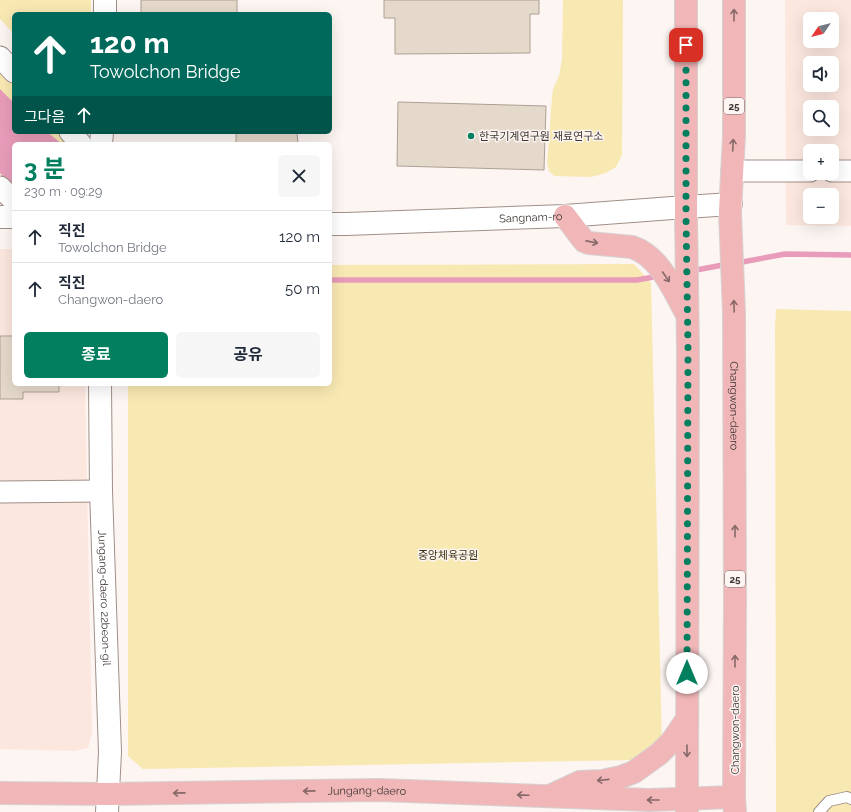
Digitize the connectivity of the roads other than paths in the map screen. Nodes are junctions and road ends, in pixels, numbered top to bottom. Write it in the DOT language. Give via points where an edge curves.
graph roads {
  1 [pos="105,0"];
  2 [pos="686,0"];
  3 [pos="734,0"];
  4 [pos="105,12"];
  5 [pos="0,58"];
  6 [pos="12,70"];
  7 [pos="72,134"];
  8 [pos="79,142"];
  9 [pos="732,171"];
  10 [pos="803,171"];
  11 [pos="839,171"];
  12 [pos="851,171"];
  13 [pos="0,187"];
  14 [pos="12,199"];
  15 [pos="730,208"];
  16 [pos="686,212"];
  17 [pos="565,216"];
  18 [pos="0,217"];
  19 [pos="12,217"];
  20 [pos="332,224"];
  21 [pos="687,313"];
  22 [pos="100,386"];
  23 [pos="101,491"];
  24 [pos="0,492"];
  25 [pos="687,719"];
  26 [pos="0,793"];
  27 [pos="548,796"];
  28 [pos="851,799"];
  29 [pos="107,803"];
  30 [pos="734,805"];
  31 [pos="687,806"];
  32 [pos="819,812"];
  1 -- 4 [label="street"];
  2 -- 16 [label="main road"];
  9 -- 3 [label="main road, Changwon-daero / 25, one-way"];
  5 -- 6 [label="street"];
  7 -- 8 [label="street"];
  9 -- 10 [label="street"];
  9 -- 15 [label="main road, Changwon-daero / 25"];
  11 -- 12 [label="street"];
  13 -- 14 [label="street"];
  15 -- 16 [label="street, Sangnam-ro"];
  30 -- 15 [label="main road, Changwon-daero / 25, one-way" via="734,313"];
  16 -- 17 [label="street, Sangnam-ro"];
  16 -- 21 [label="main road"];
  17 -- 20 [label="street, Sangnam-ro"];
  17 -- 21 [label="main road, one-way" via="584,241 639,249 658,265"];
  18 -- 19 [label="street"];
  21 -- 25 [label="main road"];
  22 -- 23 [label="street, Jungang-daero 22beon-gil"];
  23 -- 24 [label="street"];
  23 -- 29 [label="street, Jungang-daero 22beon-gil" via="110,752"];
  25 -- 27 [label="main road, one-way" via="672,741 634,772 621,778 580,782"];
  25 -- 31 [label="main road, one-way"];
  26 -- 29 [label="main road, Jungang-daero"];
  27 -- 29 [label="main road, Jungang-daero, one-way" via="380,790"];
  31 -- 27 [label="main road, Jungang-daero, one-way" via="649,800"];
  28 -- 32 [label="lane" via="847,797 829,800"];
  30 -- 31 [label="main road, Jungang-daero"];
}
